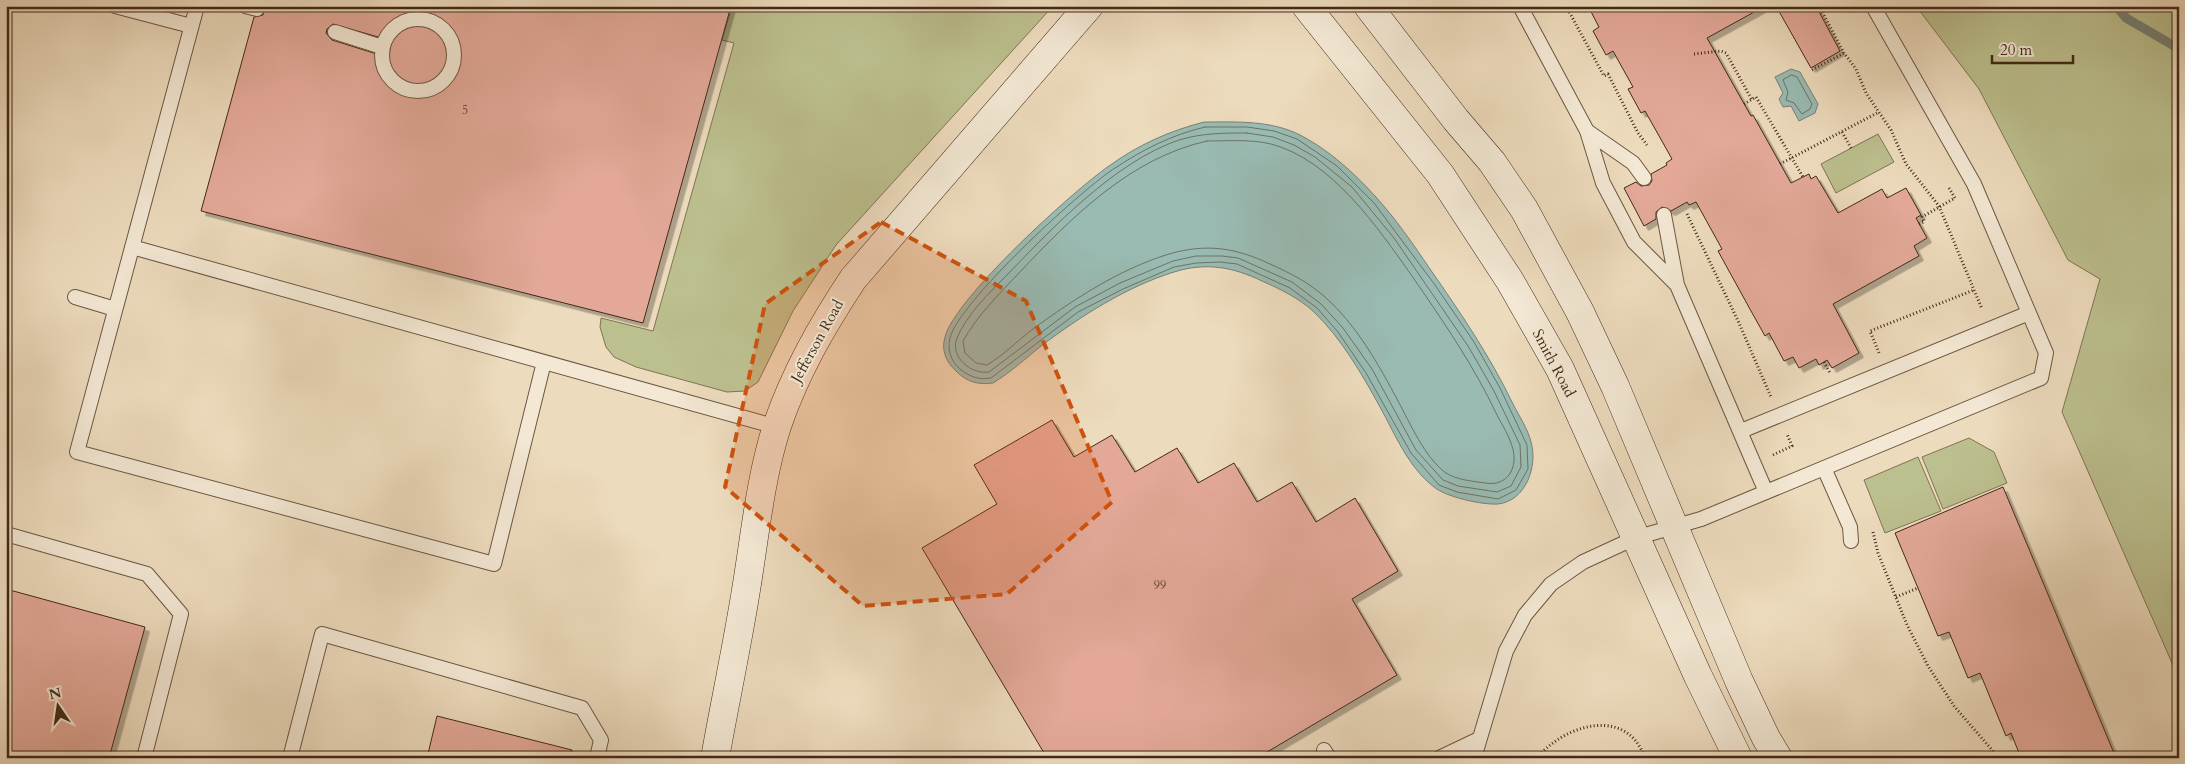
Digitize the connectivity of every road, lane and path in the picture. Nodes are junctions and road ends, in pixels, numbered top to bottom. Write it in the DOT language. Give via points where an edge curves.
graph roads {
  1 [pos="115,6"];
  2 [pos="196,6"];
  3 [pos="1089,6"];
  4 [pos="1306,6"];
  5 [pos="1368,6"];
  6 [pos="1520,6"];
  7 [pos="1566,6"];
  8 [pos="1819,6"];
  9 [pos="1873,6"];
  10 [pos="1072,17"];
  11 [pos="191,26"];
  12 [pos="336,32"];
  13 [pos="382,47"];
  14 [pos="1844,53"];
  15 [pos="1694,54"];
  16 [pos="1812,70"];
  17 [pos="1752,100"];
  18 [pos="1744,104"];
  19 [pos="1879,112"];
  20 [pos="1587,131"];
  21 [pos="1842,132"];
  22 [pos="1648,148"];
  23 [pos="1851,148"];
  24 [pos="1791,158"];
  25 [pos="1780,164"];
  26 [pos="1803,177"];
  27 [pos="1644,178"];
  28 [pos="1949,188"];
  29 [pos="1938,206"];
  30 [pos="1685,210"];
  31 [pos="1664,214"];
  32 [pos="1919,224"];
  33 [pos="132,247"];
  34 [pos="1676,285"];
  35 [pos="1974,290"];
  36 [pos="75,297"];
  37 [pos="115,309"];
  38 [pos="1982,309"];
  39 [pos="2029,313"];
  40 [pos="1872,357"];
  41 [pos="544,362"];
  42 [pos="1824,362"];
  43 [pos="1839,371"];
  44 [pos="1830,374"];
  45 [pos="1822,378"];
  46 [pos="1780,394"];
  47 [pos="777,427"];
  48 [pos="1741,431"];
  49 [pos="1824,468"];
  50 [pos="1766,492"];
  51 [pos="1675,527"];
  52 [pos="1873,531"];
  53 [pos="6,534"];
  54 [pos="1635,538"];
  55 [pos="1851,541"];
  56 [pos="1918,588"];
  57 [pos="1896,597"];
  58 [pos="1479,739"];
  59 [pos="144,758"];
  60 [pos="290,758"];
  61 [pos="597,758"];
  62 [pos="715,758"];
  63 [pos="1439,758"];
  64 [pos="1474,758"];
  65 [pos="1537,758"];
  66 [pos="1646,758"];
  67 [pos="1738,758"];
  68 [pos="1778,758"];
  69 [pos="1999,758"];
  1 -- 11 [label="lane"];
  2 -- 11 [label="lane"];
  3 -- 10 [label="street, Jefferson Road"];
  4 -- 54 [label="street, Smith Road" via="1440,174 1510,281 1560,369"];
  5 -- 51 [label="street" via="1492,162 1524,209 1611,377"];
  6 -- 20 [label="lane"];
  7 -- 22 [label="path"];
  8 -- 14 [label="path"];
  9 -- 39 [label="lane" via="1974,184"];
  10 -- 47 [label="street, Jefferson Road" via="853,279 822,325 796,375"];
  11 -- 33 [label="lane"];
  12 -- 13 [label="lane"];
  13 -- 13 [label="lane" via="395,26 418,19 440,27 453,46 454,58 445,80 435,88 412,92 391,80 383,64"];
  14 -- 16 [label="path"];
  14 -- 19 [label="path" via="1852,61 1866,93"];
  15 -- 17 [label="path" via="1721,51 1726,54"];
  17 -- 18 [label="path"];
  17 -- 24 [label="path" via="1756,97"];
  19 -- 21 [label="path"];
  19 -- 29 [label="path" via="1906,164"];
  20 -- 27 [label="lane" via="1632,163"];
  20 -- 34 [label="lane" via="1603,183 1634,242"];
  21 -- 23 [label="path"];
  21 -- 24 [label="path"];
  24 -- 25 [label="path"];
  24 -- 26 [label="path"];
  28 -- 29 [label="path" via="1955,198"];
  29 -- 32 [label="path" via="1922,217 1924,222"];
  29 -- 35 [label="path"];
  30 -- 46 [label="path" via="1772,398"];
  31 -- 34 [label="lane"];
  33 -- 37 [label="lane"];
  33 -- 41 [label="lane"];
  34 -- 48 [label="lane"];
  35 -- 38 [label="path"];
  35 -- 40 [label="path" via="1870,330 1880,354"];
  36 -- 37 [label="lane"];
  37 -- 41 [label="lane" via="77,452 494,564"];
  39 -- 48 [label="lane"];
  39 -- 49 [label="lane" via="2046,353 2041,378"];
  41 -- 47 [label="lane"];
  42 -- 44 [label="path"];
  43 -- 44 [label="path"];
  44 -- 45 [label="path"];
  47 -- 62 [label="street, Jefferson Road" via="763,482"];
  48 -- 50 [label="lane"];
  49 -- 50 [label="lane"];
  49 -- 55 [label="lane" via="1850,527"];
  50 -- 51 [label="lane"];
  51 -- 54 [label="lane"];
  51 -- 68 [label="street" via="1739,681"];
  52 -- 57 [label="path" via="1878,553"];
  53 -- 59 [label="lane" via="147,574 181,614"];
  54 -- 58 [label="lane" via="1567,573 1552,584 1525,614 1506,651"];
  54 -- 67 [label="street, Smith Road"];
  56 -- 57 [label="path"];
  57 -- 69 [label="path" via="1940,686"];
  58 -- 63 [label="lane"];
  58 -- 64 [label="lane"];
  60 -- 61 [label="lane" via="322,634 582,708 601,740"];
  65 -- 66 [label="path" via="1560,737 1574,730 1598,726 1616,727 1632,734"];
}
